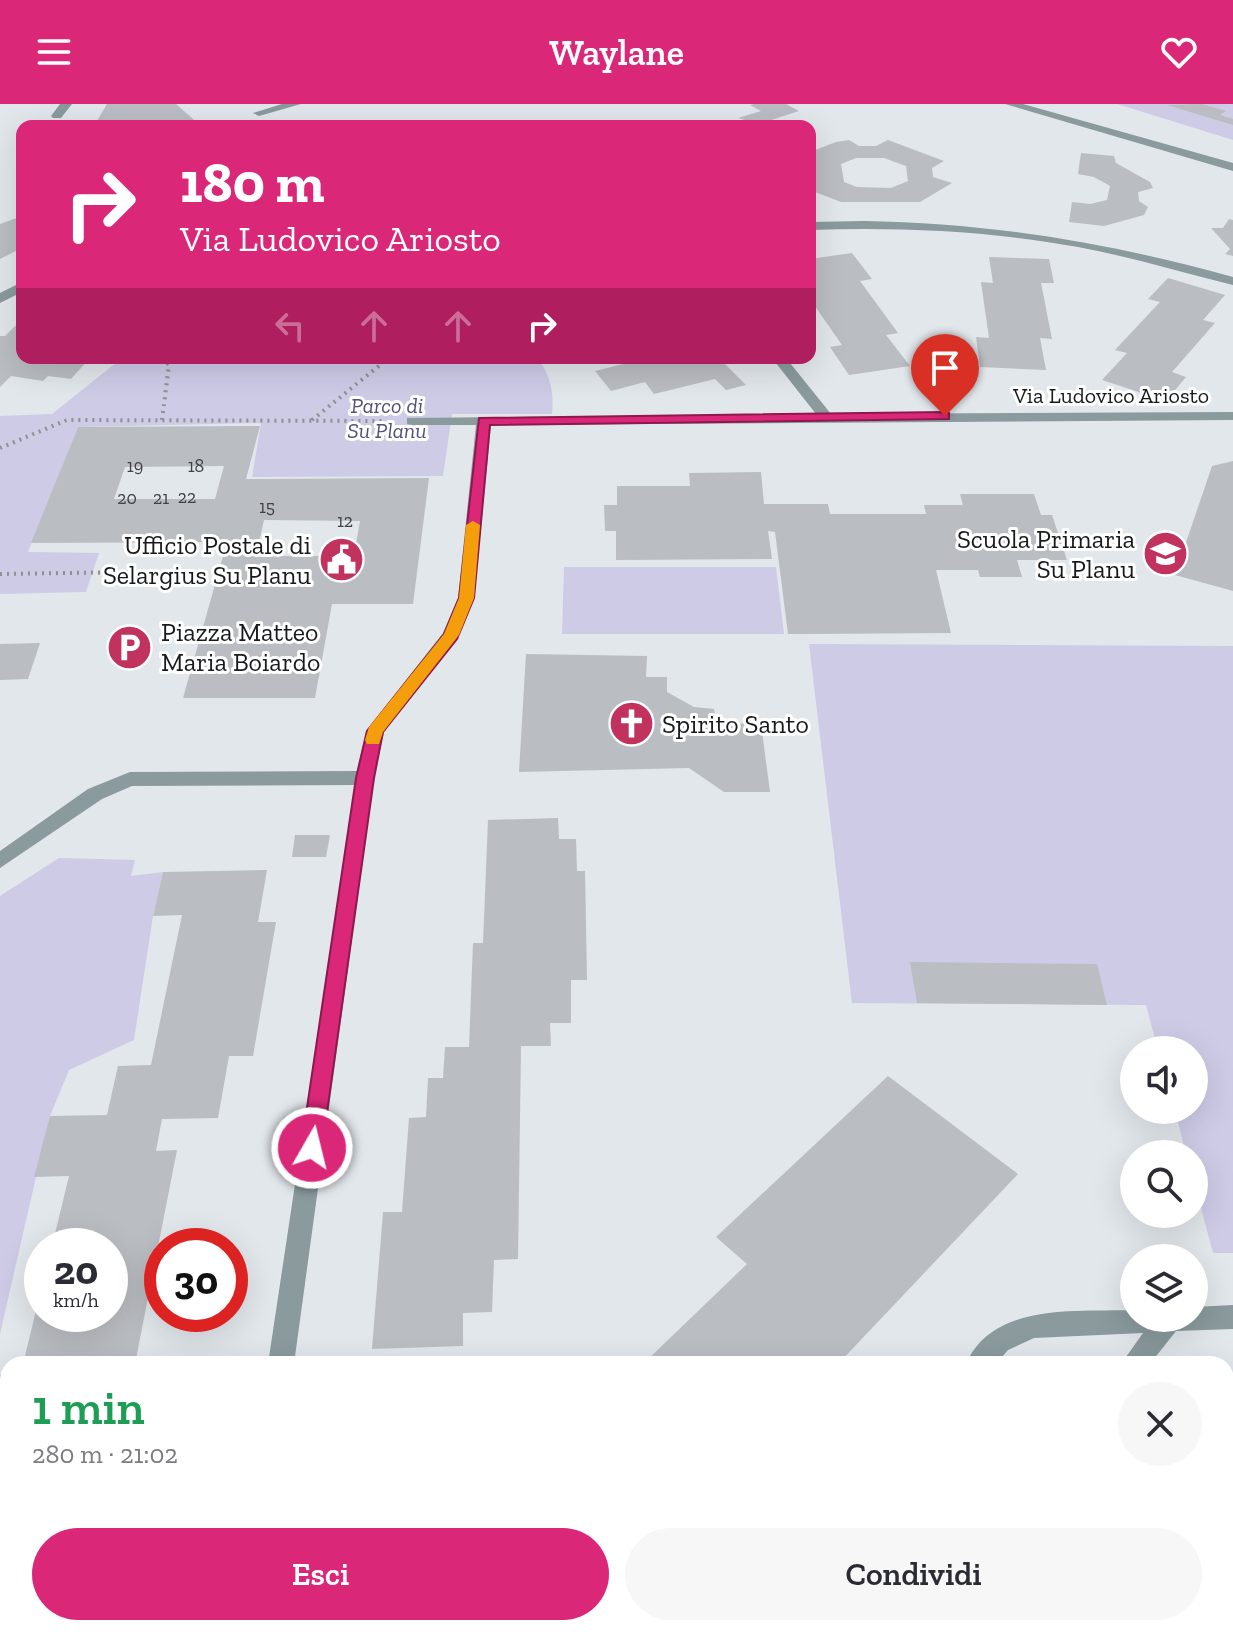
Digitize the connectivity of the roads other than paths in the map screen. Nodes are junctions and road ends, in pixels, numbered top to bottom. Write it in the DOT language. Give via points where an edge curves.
graph roads {
  1 [pos="66,104"];
  2 [pos="295,104"];
  3 [pos="1011,104"];
  4 [pos="259,113"];
  5 [pos="57,116"];
  6 [pos="1233,167"];
  7 [pos="816,226"];
  8 [pos="1233,281"];
  9 [pos="784,364"];
  10 [pos="1233,416"];
  11 [pos="826,417"];
  12 [pos="412,421"];
  13 [pos="484,421"];
  14 [pos="365,778"];
  15 [pos="0,861"];
  16 [pos="1233,1317"];
  17 [pos="1208,1318"];
  18 [pos="1120,1322"];
  19 [pos="1159,1332"];
  20 [pos="282,1356"];
  21 [pos="986,1356"];
  22 [pos="1140,1356"];
  1 -- 5 [label="street"];
  2 -- 4 [label="street"];
  3 -- 6 [label="street"];
  7 -- 8 [label="street" via="998,229 1119,249"];
  9 -- 11 [label="street"];
  10 -- 11 [label="street, Via Ludovico Ariosto"];
  11 -- 13 [label="street, Via Ludovico Ariosto"];
  12 -- 13 [label="street, Via Ludovico Ariosto"];
  13 -- 14 [label="street" via="466,598 451,635 375,731"];
  14 -- 15 [label="street" via="130,779 95,794"];
  14 -- 20 [label="street"];
  16 -- 17 [label="street"];
  18 -- 21 [label="street" via="1033,1326 999,1341"];
  19 -- 22 [label="street"];
}
